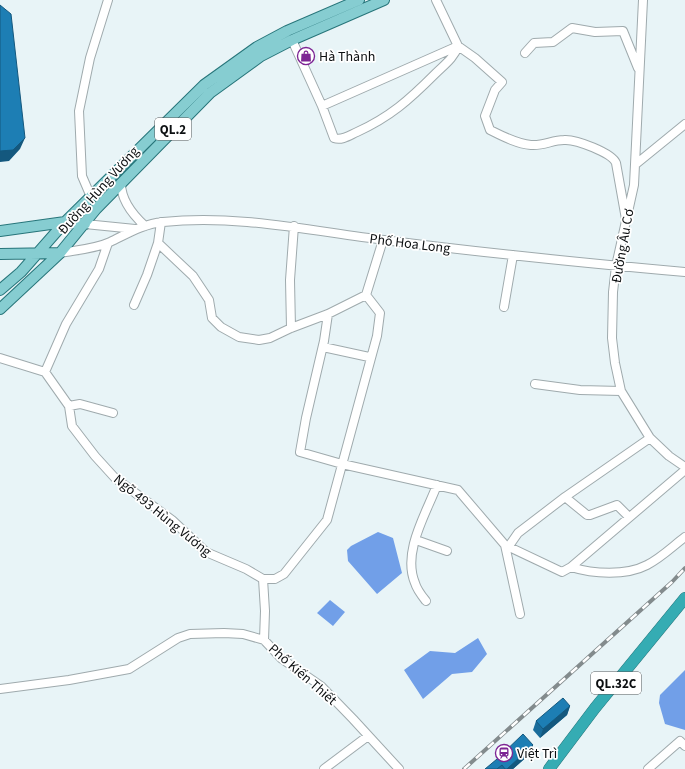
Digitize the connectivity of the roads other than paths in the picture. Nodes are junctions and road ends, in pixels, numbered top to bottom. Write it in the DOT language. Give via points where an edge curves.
graph roads {
  1 [pos="108,0"];
  2 [pos="359,0"];
  3 [pos="384,0"];
  4 [pos="436,0"];
  5 [pos="644,0"];
  6 [pos="292,40"];
  7 [pos="458,46"];
  8 [pos="525,53"];
  9 [pos="639,73"];
  10 [pos="322,106"];
  11 [pos="685,124"];
  12 [pos="636,164"];
  13 [pos="121,183"];
  14 [pos="91,196"];
  15 [pos="626,219"];
  16 [pos="65,222"];
  17 [pos="161,222"];
  18 [pos="85,224"];
  19 [pos="145,226"];
  20 [pos="294,226"];
  21 [pos="135,229"];
  22 [pos="0,231"];
  23 [pos="383,240"];
  24 [pos="158,242"];
  25 [pos="108,243"];
  26 [pos="60,253"];
  27 [pos="0,254"];
  28 [pos="38,254"];
  29 [pos="513,256"];
  30 [pos="616,266"];
  31 [pos="685,272"];
  32 [pos="0,290"];
  33 [pos="366,295"];
  34 [pos="134,305"];
  35 [pos="504,307"];
  36 [pos="0,309"];
  37 [pos="328,314"];
  38 [pos="291,328"];
  39 [pos="323,347"];
  40 [pos="370,357"];
  41 [pos="0,358"];
  42 [pos="44,372"];
  43 [pos="535,384"];
  44 [pos="621,391"];
  45 [pos="69,406"];
  46 [pos="112,413"];
  47 [pos="650,438"];
  48 [pos="342,464"];
  49 [pos="685,469"];
  50 [pos="437,486"];
  51 [pos="565,497"];
  52 [pos="629,517"];
  53 [pos="685,537"];
  54 [pos="416,540"];
  55 [pos="507,546"];
  56 [pos="447,551"];
  57 [pos="571,567"];
  58 [pos="263,579"];
  59 [pos="685,598"];
  60 [pos="426,602"];
  61 [pos="520,614"];
  62 [pos="264,640"];
  63 [pos="0,689"];
  64 [pos="368,736"];
  65 [pos="683,741"];
  66 [pos="324,769"];
  67 [pos="399,769"];
  68 [pos="549,769"];
  69 [pos="648,769"];
  1 -- 14 [label="street" via="90,58 79,111 82,176"];
  2 -- 14 [label="main road, Đường Hùng Vương / QL.2" via="287,31 226,68 184,104"];
  3 -- 6 [label="main road, Đường Hùng Vương / QL.2"];
  4 -- 7 [label="street"];
  5 -- 9 [label="street, Đường Âu Cơ"];
  6 -- 10 [label="street"];
  6 -- 13 [label="main road, Đường Hùng Vương / QL.2" via="261,56 210,93"];
  7 -- 10 [label="street"];
  7 -- 10 [label="street" via="453,57 398,109 342,139 334,138"];
  7 -- 15 [label="street" via="502,82 495,90 485,116 490,130 529,145 570,140 612,156 616,163"];
  8 -- 9 [label="street" via="534,43 553,42 572,28 595,32 623,31"];
  9 -- 12 [label="street, Đường Âu Cơ"];
  11 -- 12 [label="street"];
  12 -- 15 [label="street, Đường Âu Cơ"];
  13 -- 18 [label="main road, Đường Hùng Vương / QL.2"];
  13 -- 19 [label="street" via="126,203"];
  14 -- 16 [label="main road, Đường Hùng Vương / QL.2"];
  15 -- 30 [label="street, Đường Âu Cơ"];
  16 -- 18 [label="main road"];
  16 -- 22 [label="main road"];
  16 -- 28 [label="main road, Đường Hùng Vương / QL.2"];
  17 -- 19 [label="street, Phố Hoa Long"];
  17 -- 20 [label="street, Phố Hoa Long" via="189,220"];
  17 -- 24 [label="street"];
  18 -- 21 [label="street, Phố Hoa Long"];
  18 -- 26 [label="main road, Đường Hùng Vương / QL.2"];
  19 -- 21 [label="street, Phố Hoa Long"];
  20 -- 23 [label="street, Phố Hoa Long"];
  20 -- 38 [label="street" via="290,280"];
  21 -- 25 [label="street, Phố Hoa Long"];
  23 -- 29 [label="street, Phố Hoa Long"];
  23 -- 33 [label="street"];
  24 -- 34 [label="street"];
  24 -- 38 [label="street" via="193,276 209,300 212,318 230,333 259,340"];
  25 -- 26 [label="street, Phố Hoa Long"];
  25 -- 42 [label="street" via="99,269 66,324"];
  26 -- 28 [label="main road"];
  26 -- 36 [label="main road, Đường Hùng Vương / QL.2"];
  27 -- 28 [label="main road"];
  28 -- 32 [label="main road, Đường Hùng Vương / QL.2"];
  29 -- 30 [label="street, Phố Hoa Long"];
  29 -- 35 [label="street"];
  30 -- 31 [label="street, Phố Hoa Long"];
  30 -- 44 [label="street, Đường Âu Cơ" via="612,338"];
  33 -- 37 [label="street"];
  33 -- 40 [label="street" via="380,313"];
  37 -- 38 [label="street"];
  37 -- 39 [label="street"];
  39 -- 40 [label="street"];
  39 -- 48 [label="street" via="300,450 302,454"];
  40 -- 48 [label="street"];
  41 -- 42 [label="street"];
  42 -- 45 [label="street, Ngõ 493 Hùng Vương"];
  43 -- 44 [label="street" via="580,390"];
  44 -- 47 [label="street, Đường Âu Cơ"];
  45 -- 46 [label="street" via="78,403"];
  45 -- 58 [label="street, Ngõ 493 Hùng Vương" via="72,426 115,478 172,520 206,552"];
  47 -- 49 [label="street, Đường Âu Cơ"];
  47 -- 51 [label="street"];
  48 -- 50 [label="street"];
  48 -- 58 [label="street" via="325,524 284,574 275,579"];
  49 -- 52 [label="street"];
  50 -- 54 [label="street"];
  50 -- 55 [label="street" via="454,488 462,493"];
  51 -- 52 [label="street" via="590,516 617,505"];
  51 -- 55 [label="street" via="515,535"];
  52 -- 57 [label="street"];
  53 -- 57 [label="street" via="645,566 615,573"];
  54 -- 56 [label="street"];
  54 -- 60 [label="street" via="411,562 412,574"];
  55 -- 57 [label="street" via="562,572"];
  55 -- 61 [label="street"];
  58 -- 62 [label="street"];
  59 -- 68 [label="highway, QL.32C"];
  62 -- 63 [label="street, Phố Kiến Thiết" via="230,633 190,634 178,638 129,669"];
  62 -- 64 [label="street, Phố Kiến Thiết" via="282,659 320,686"];
  64 -- 66 [label="street"];
  64 -- 67 [label="street, Phố Kiến Thiết"];
  65 -- 69 [label="street"];
}
